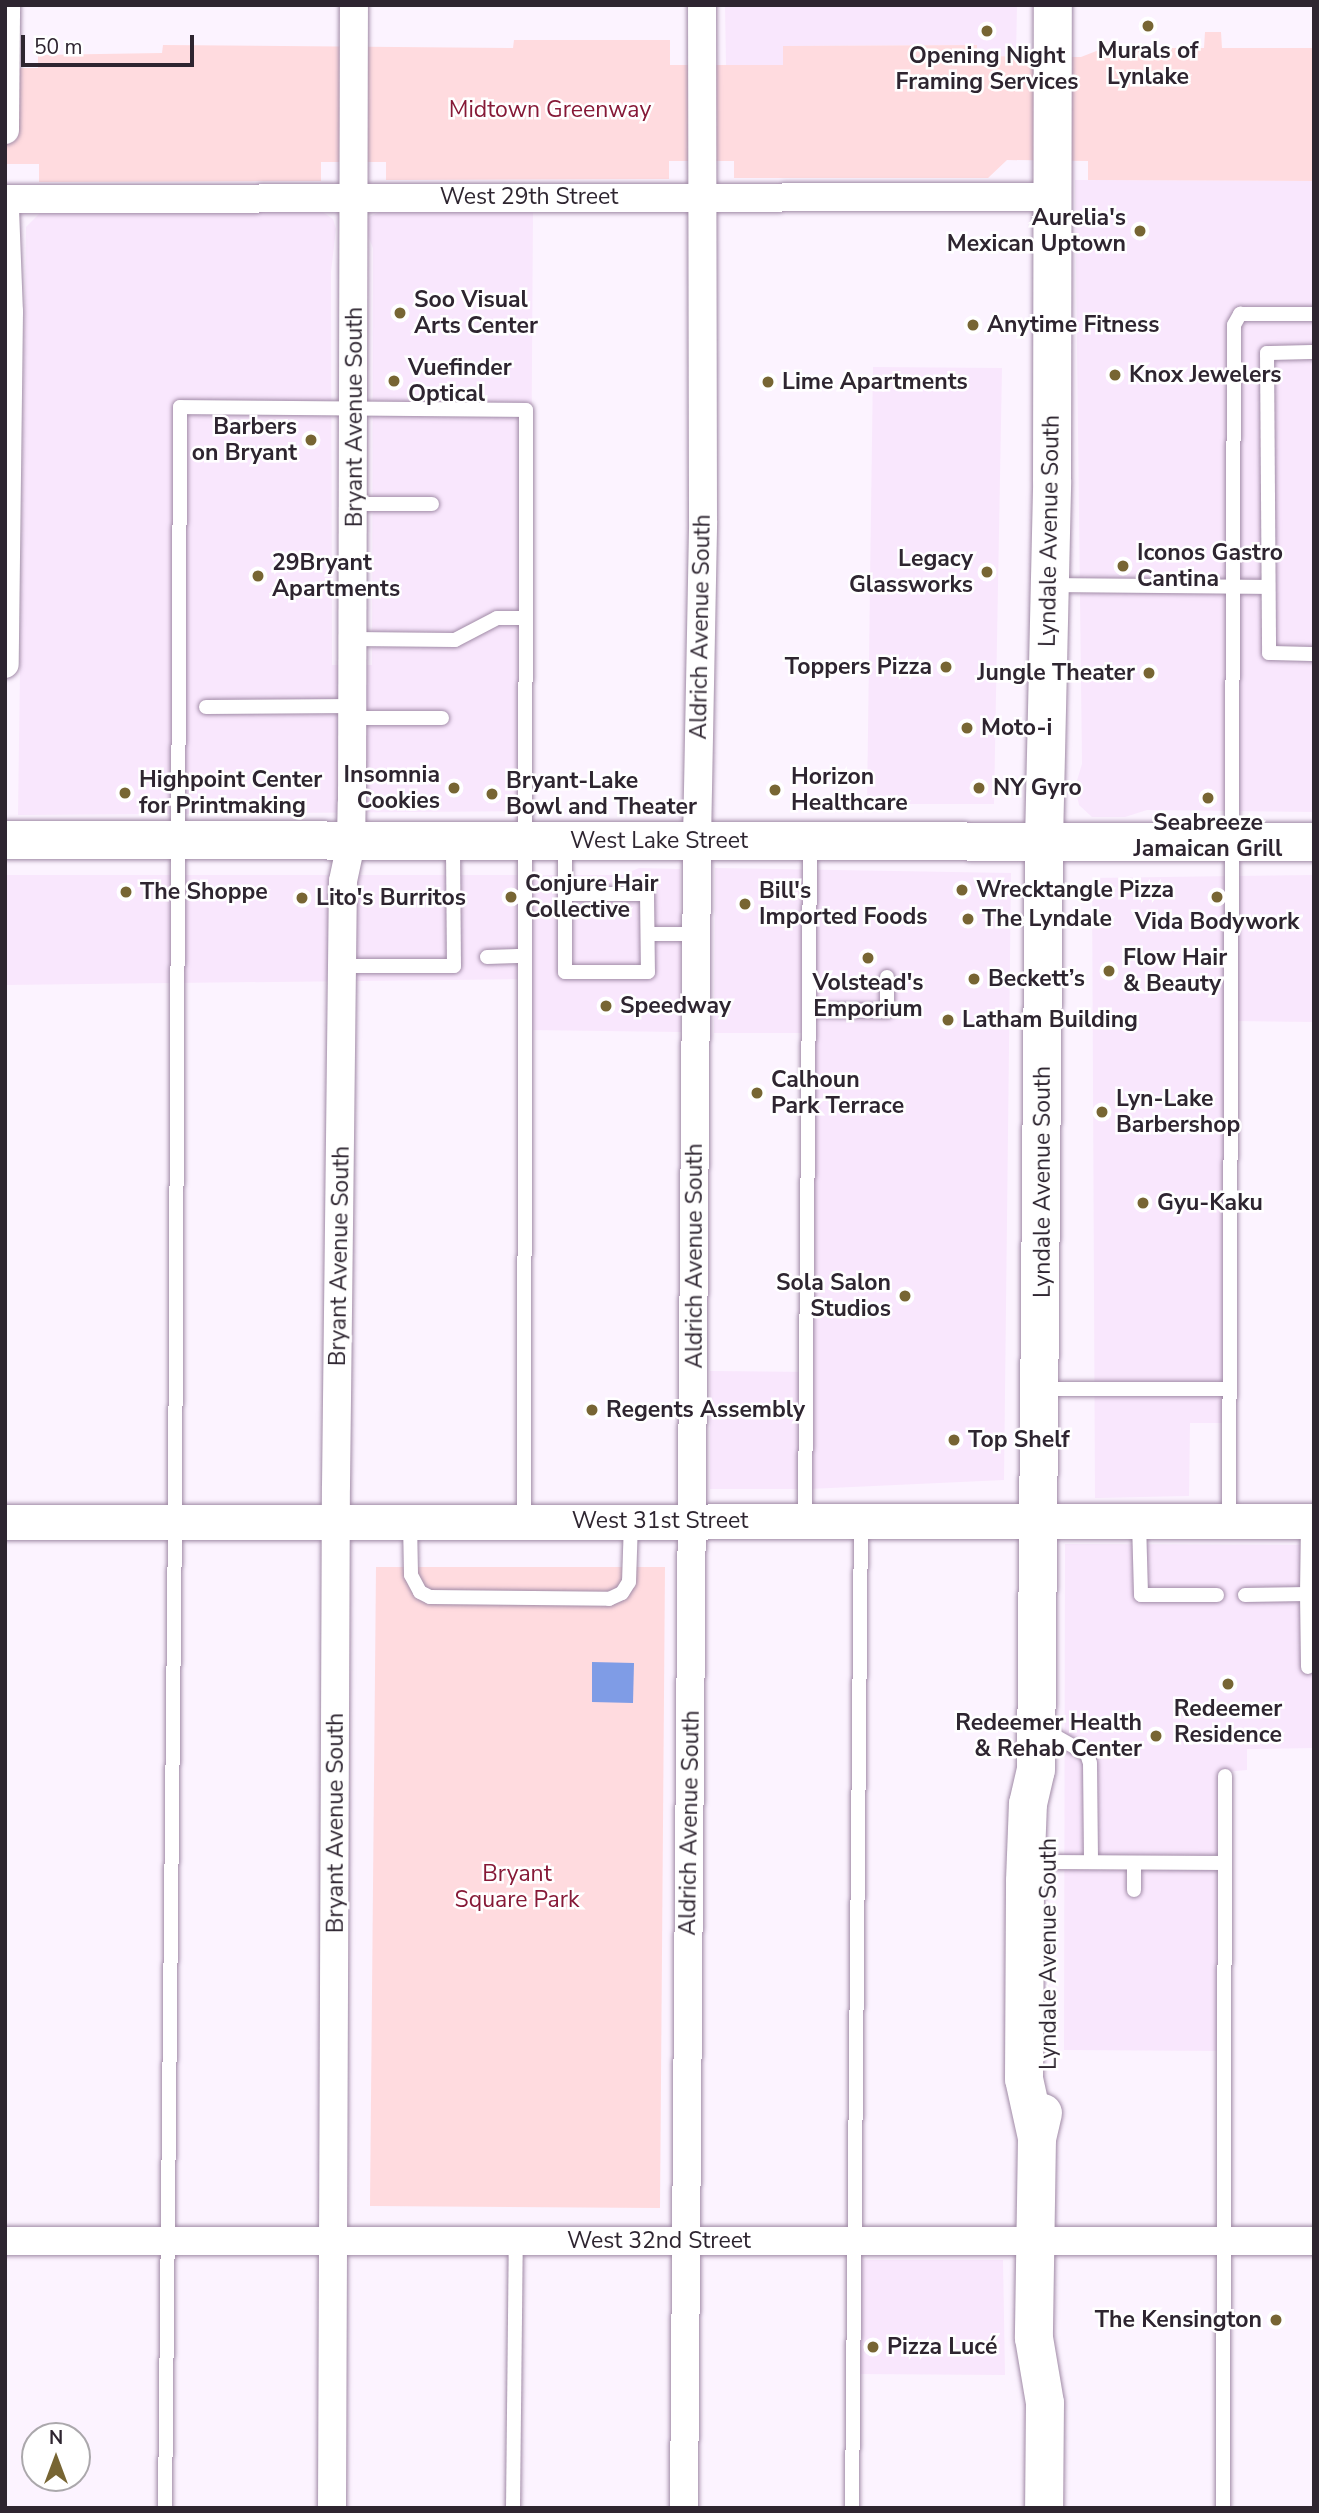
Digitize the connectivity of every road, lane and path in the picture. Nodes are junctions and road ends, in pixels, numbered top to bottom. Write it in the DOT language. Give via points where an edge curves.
graph roads {
  1 [pos="6,5"];
  2 [pos="354,5"];
  3 [pos="702,5"];
  4 [pos="1053,5"];
  5 [pos="6,66"];
  6 [pos="5,130"];
  7 [pos="1053,186"];
  8 [pos="355,197"];
  9 [pos="702,198"];
  10 [pos="5,199"];
  11 [pos="5,209"];
  12 [pos="1314,314"];
  13 [pos="1314,352"];
  14 [pos="7,358"];
  15 [pos="355,409"];
  16 [pos="355,504"];
  17 [pos="432,504"];
  18 [pos="1049,585"];
  19 [pos="1268,587"];
  20 [pos="1233,588"];
  21 [pos="526,618"];
  22 [pos="353,639"];
  23 [pos="1314,654"];
  24 [pos="5,664"];
  25 [pos="206,707"];
  26 [pos="353,712"];
  27 [pos="442,718"];
  28 [pos="5,840"];
  29 [pos="177,841"];
  30 [pos="453,841"];
  31 [pos="526,841"];
  32 [pos="565,841"];
  33 [pos="696,841"];
  34 [pos="810,841"];
  35 [pos="351,842"];
  36 [pos="1044,842"];
  37 [pos="1232,842"];
  38 [pos="1314,842"];
  39 [pos="565,894"];
  40 [pos="648,934"];
  41 [pos="696,934"];
  42 [pos="526,956"];
  43 [pos="487,957"];
  44 [pos="343,966"];
  45 [pos="887,977"];
  46 [pos="809,1010"];
  47 [pos="1042,1389"];
  48 [pos="1230,1389"];
  49 [pos="862,1520"];
  50 [pos="1040,1520"];
  51 [pos="175,1521"];
  52 [pos="337,1521"];
  53 [pos="411,1521"];
  54 [pos="524,1521"];
  55 [pos="631,1521"];
  56 [pos="694,1521"];
  57 [pos="805,1521"];
  58 [pos="1139,1521"];
  59 [pos="1229,1521"];
  60 [pos="1311,1521"];
  61 [pos="5,1522"];
  62 [pos="1307,1594"];
  63 [pos="1217,1595"];
  64 [pos="1245,1595"];
  65 [pos="1308,1667"];
  66 [pos="1037,1725"];
  67 [pos="1036,1770"];
  68 [pos="1225,1776"];
  69 [pos="1049,1862"];
  70 [pos="1091,1862"];
  71 [pos="1134,1863"];
  72 [pos="1225,1863"];
  73 [pos="1134,1890"];
  74 [pos="1037,2138"];
  75 [pos="5,2241"];
  76 [pos="168,2241"];
  77 [pos="334,2241"];
  78 [pos="516,2241"];
  79 [pos="686,2241"];
  80 [pos="855,2241"];
  81 [pos="1034,2241"];
  82 [pos="1226,2241"];
  83 [pos="1314,2241"];
  84 [pos="1034,2338"];
  85 [pos="165,2508"];
  86 [pos="332,2508"];
  87 [pos="513,2508"];
  88 [pos="684,2508"];
  89 [pos="852,2508"];
  90 [pos="1021,2508"];
  91 [pos="1044,2508"];
  92 [pos="1223,2508"];
  1 -- 5 [label="street"];
  2 -- 8 [label="street, Bryant Avenue South"];
  3 -- 9 [label="street, Aldrich Avenue South"];
  4 -- 7 [label="main road, Lyndale Avenue South"];
  5 -- 6 [label="street"];
  7 -- 9 [label="street, West 29th Street"];
  7 -- 18 [label="main road, Lyndale Avenue South"];
  8 -- 9 [label="street, West 29th Street"];
  8 -- 10 [label="street, West 29th Street"];
  8 -- 15 [label="street, Bryant Avenue South"];
  9 -- 33 [label="street, Aldrich Avenue South" via="703,522"];
  11 -- 14 [label="street"];
  12 -- 20 [label="lane" via="1240,314 1234,324"];
  13 -- 19 [label="lane" via="1267,353"];
  14 -- 24 [label="street"];
  15 -- 16 [label="street, Bryant Avenue South"];
  15 -- 21 [label="lane" via="526,410"];
  15 -- 29 [label="lane" via="180,407"];
  16 -- 17 [label="lane"];
  16 -- 22 [label="street, Bryant Avenue South"];
  18 -- 20 [label="lane"];
  18 -- 36 [label="main road, Lyndale Avenue South"];
  19 -- 20 [label="lane"];
  19 -- 23 [label="lane" via="1269,653"];
  20 -- 37 [label="lane"];
  21 -- 22 [label="lane" via="497,618 455,640"];
  21 -- 31 [label="lane"];
  22 -- 26 [label="street, Bryant Avenue South"];
  25 -- 26 [label="lane"];
  26 -- 27 [label="lane"];
  26 -- 35 [label="street, Bryant Avenue South"];
  28 -- 29 [label="main road, West Lake Street"];
  29 -- 35 [label="main road, West Lake Street"];
  29 -- 51 [label="lane"];
  30 -- 31 [label="main road, West Lake Street"];
  30 -- 35 [label="main road, West Lake Street"];
  30 -- 44 [label="lane" via="454,966"];
  31 -- 32 [label="main road, West Lake Street"];
  31 -- 42 [label="lane"];
  32 -- 33 [label="main road, West Lake Street"];
  32 -- 39 [label="lane"];
  33 -- 34 [label="main road, West Lake Street"];
  33 -- 41 [label="street, Aldrich Avenue South"];
  34 -- 36 [label="main road, West Lake Street"];
  34 -- 46 [label="lane"];
  35 -- 44 [label="street, Bryant Avenue South" via="343,881"];
  36 -- 37 [label="main road, West Lake Street"];
  36 -- 47 [label="main road, Lyndale Avenue South"];
  37 -- 38 [label="main road, West Lake Street"];
  37 -- 48 [label="lane"];
  39 -- 40 [label="lane" via="647,894"];
  39 -- 40 [label="lane" via="565,972 648,972"];
  40 -- 41 [label="lane"];
  41 -- 56 [label="street, Aldrich Avenue South"];
  42 -- 43 [label="lane"];
  42 -- 54 [label="lane"];
  44 -- 52 [label="street, Bryant Avenue South"];
  45 -- 46 [label="lane" via="887,1011"];
  46 -- 57 [label="lane"];
  47 -- 48 [label="lane"];
  47 -- 50 [label="main road, Lyndale Avenue South"];
  48 -- 59 [label="lane"];
  49 -- 50 [label="street, West 31st Street"];
  49 -- 57 [label="street, West 31st Street"];
  49 -- 80 [label="lane"];
  50 -- 58 [label="street, West 31st Street"];
  50 -- 66 [label="main road, Lyndale Avenue South"];
  51 -- 52 [label="street, West 31st Street"];
  51 -- 61 [label="street, West 31st Street"];
  51 -- 76 [label="lane"];
  52 -- 53 [label="street, West 31st Street"];
  52 -- 77 [label="street, Bryant Avenue South"];
  53 -- 54 [label="street, West 31st Street"];
  53 -- 55 [label="lane" via="411,1575 420,1592 430,1597 609,1599 622,1593 629,1582"];
  54 -- 55 [label="street, West 31st Street"];
  55 -- 56 [label="street, West 31st Street"];
  56 -- 57 [label="street, West 31st Street"];
  56 -- 79 [label="street, Aldrich Avenue South"];
  58 -- 59 [label="street, West 31st Street"];
  58 -- 63 [label="lane" via="1141,1595"];
  59 -- 60 [label="street, West 31st Street"];
  60 -- 62 [label="lane"];
  62 -- 64 [label="lane"];
  62 -- 65 [label="lane"];
  66 -- 67 [label="main road, Lyndale Avenue South"];
  66 -- 70 [label="lane" via="1087,1754"];
  67 -- 69 [label="main road, Lyndale Avenue South" via="1049,1814"];
  67 -- 74 [label="main road, Lyndale Avenue South" via="1027,1819 1024,2079"];
  68 -- 72 [label="lane"];
  69 -- 70 [label="lane"];
  69 -- 74 [label="main road, Lyndale Avenue South" via="1048,2080"];
  70 -- 71 [label="lane"];
  71 -- 72 [label="lane"];
  71 -- 73 [label="lane"];
  72 -- 82 [label="lane"];
  74 -- 81 [label="main road, Lyndale Avenue South"];
  75 -- 76 [label="street, West 32nd Street"];
  76 -- 77 [label="street, West 32nd Street"];
  76 -- 85 [label="lane"];
  77 -- 78 [label="street, West 32nd Street"];
  77 -- 86 [label="street, Bryant Avenue South"];
  78 -- 79 [label="street, West 32nd Street"];
  78 -- 87 [label="lane"];
  79 -- 80 [label="street, West 32nd Street"];
  79 -- 88 [label="street, Aldrich Avenue South"];
  80 -- 81 [label="street, West 32nd Street"];
  80 -- 89 [label="lane"];
  81 -- 82 [label="street, West 32nd Street"];
  81 -- 84 [label="main road, Lyndale Avenue South"];
  82 -- 83 [label="street, West 32nd Street"];
  82 -- 92 [label="lane"];
  84 -- 90 [label="main road, Lyndale Avenue South" via="1023,2390"];
  84 -- 91 [label="main road, Lyndale Avenue South" via="1045,2403"];
}
